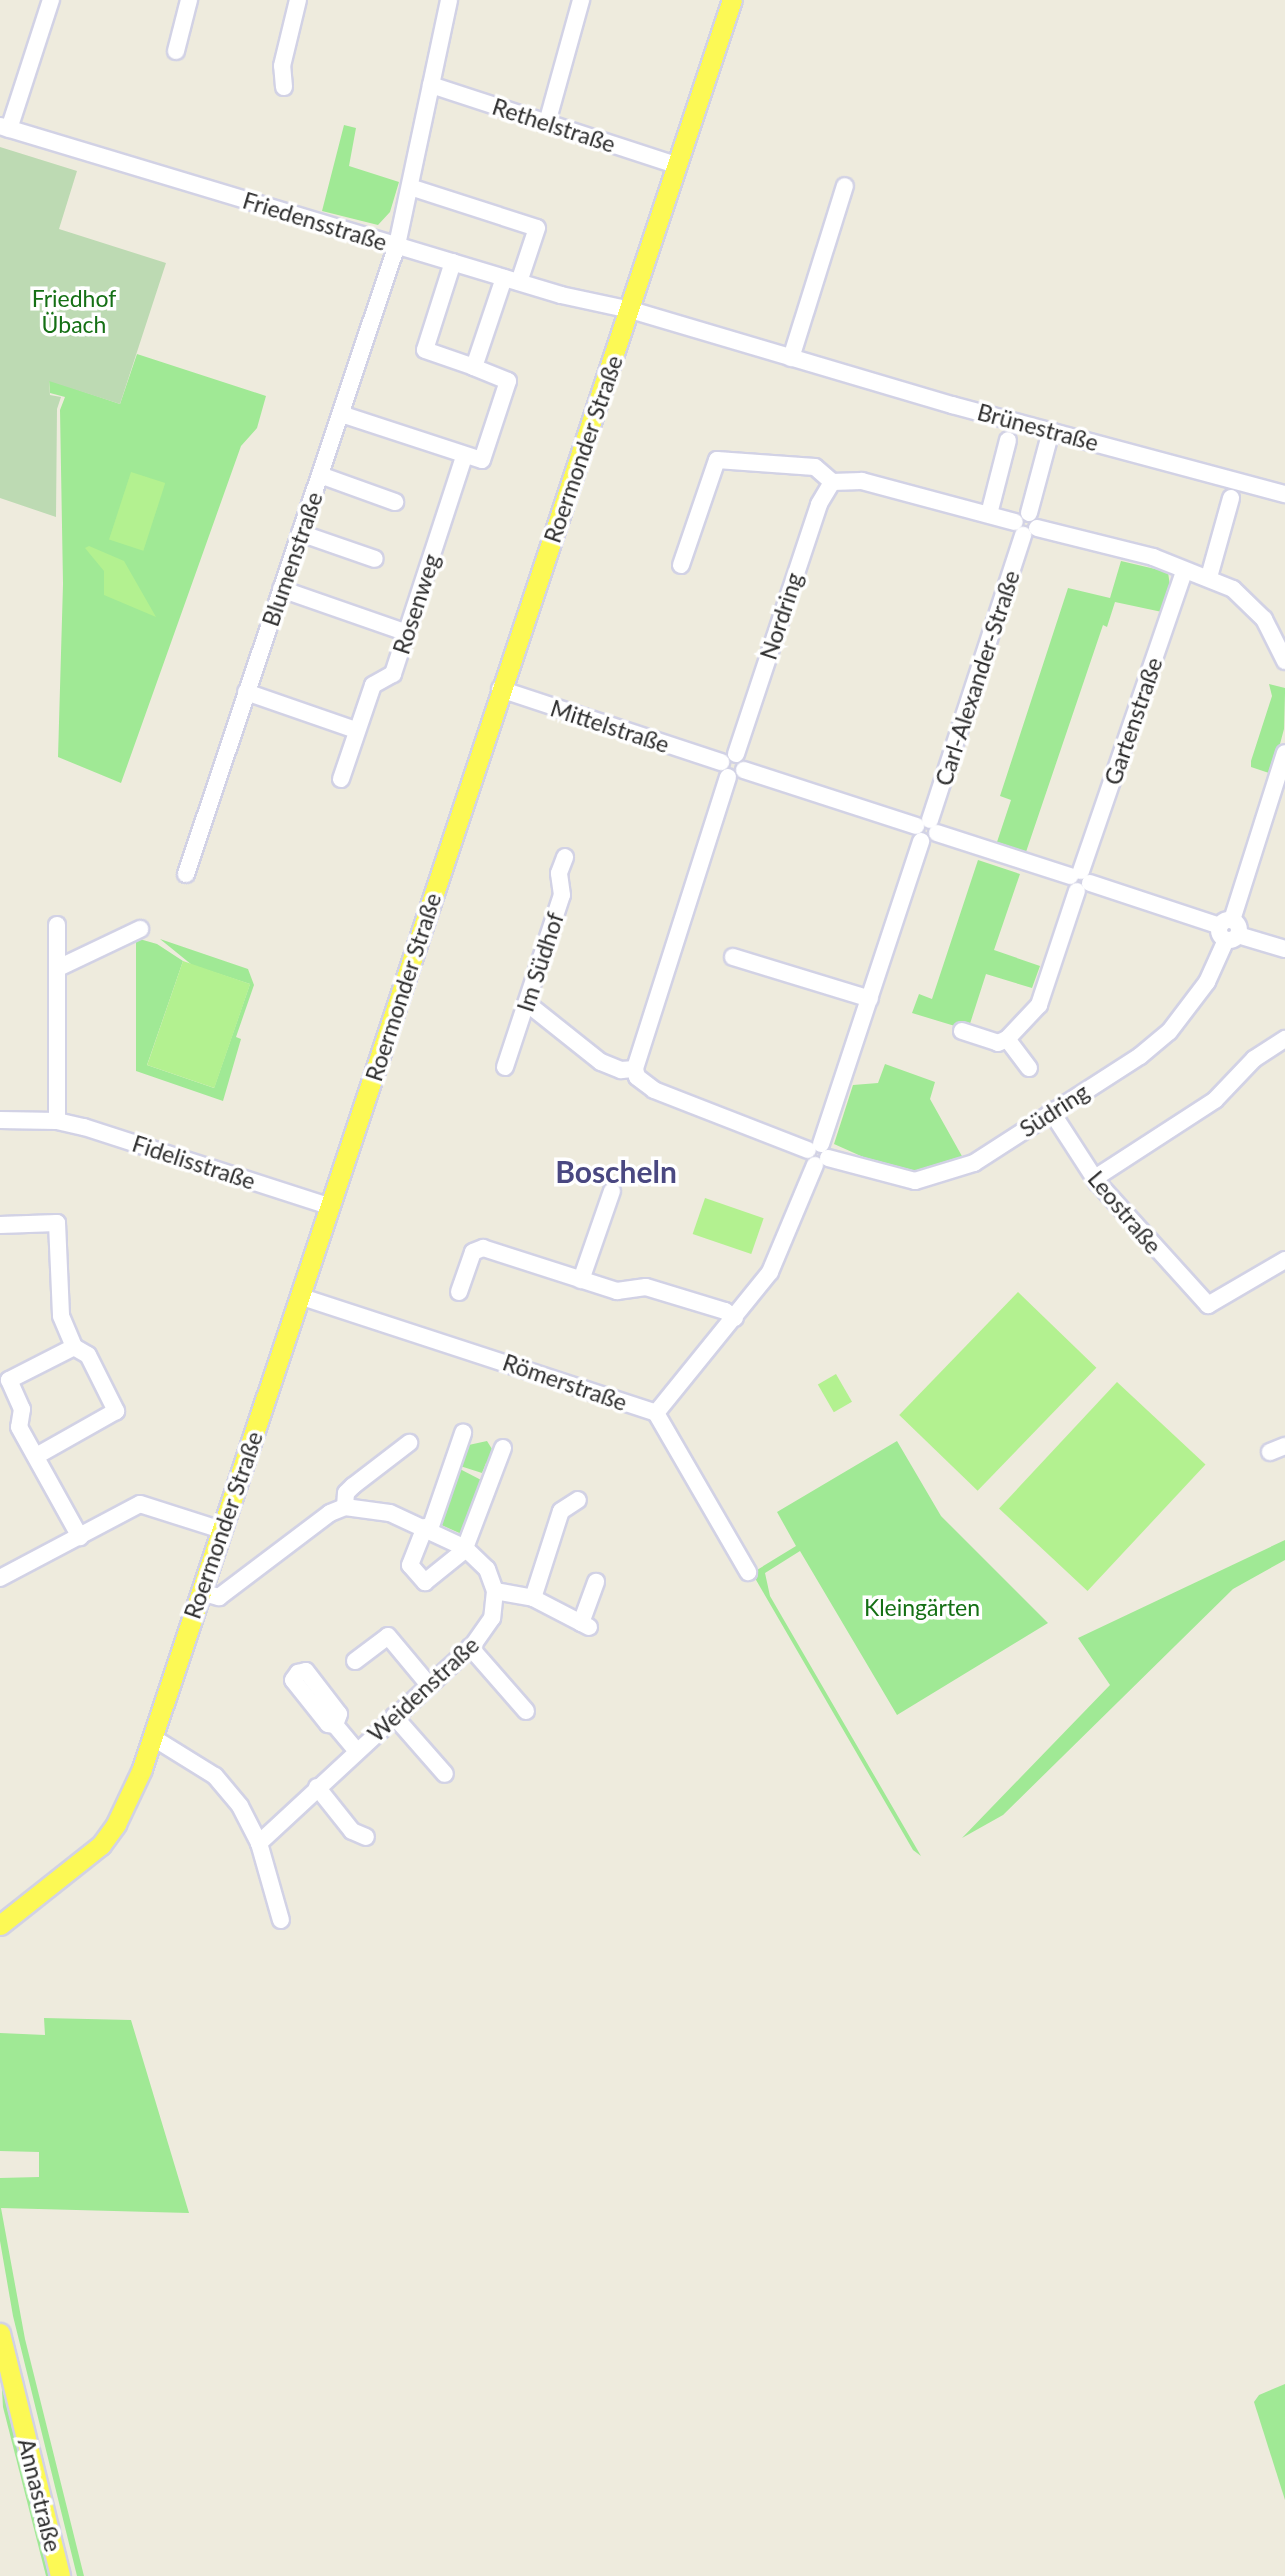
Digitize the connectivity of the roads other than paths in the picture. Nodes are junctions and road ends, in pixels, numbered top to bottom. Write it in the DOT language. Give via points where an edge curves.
graph roads {
  1 [pos="51,0"];
  2 [pos="189,0"];
  3 [pos="298,0"];
  4 [pos="449,0"];
  5 [pos="581,0"];
  6 [pos="732,0"];
  7 [pos="176,51"];
  8 [pos="431,85"];
  9 [pos="284,88"];
  10 [pos="547,123"];
  11 [pos="5,128"];
  12 [pos="676,165"];
  13 [pos="411,187"];
  14 [pos="845,187"];
  15 [pos="397,245"];
  16 [pos="453,262"];
  17 [pos="512,280"];
  18 [pos="631,310"];
  19 [pos="791,358"];
  20 [pos="474,366"];
  21 [pos="341,414"];
  22 [pos="1051,431"];
  23 [pos="1008,440"];
  24 [pos="464,457"];
  25 [pos="320,475"];
  26 [pos="832,482"];
  27 [pos="1285,494"];
  28 [pos="1231,498"];
  29 [pos="395,502"];
  30 [pos="989,514"];
  31 [pos="1026,524"];
  32 [pos="300,533"];
  33 [pos="375,559"];
  34 [pos="681,565"];
  35 [pos="1184,572"];
  36 [pos="1209,577"];
  37 [pos="281,589"];
  38 [pos="407,633"];
  39 [pos="1284,655"];
  40 [pos="500,690"];
  41 [pos="246,692"];
  42 [pos="356,730"];
  43 [pos="1285,753"];
  44 [pos="736,754"];
  45 [pos="720,762"];
  46 [pos="744,770"];
  47 [pos="728,777"];
  48 [pos="341,779"];
  49 [pos="926,830"];
  50 [pos="565,857"];
  51 [pos="186,874"];
  52 [pos="1079,880"];
  53 [pos="57,925"];
  54 [pos="140,929"];
  55 [pos="1229,930"];
  56 [pos="1285,949"];
  57 [pos="733,957"];
  58 [pos="58,968"];
  59 [pos="870,999"];
  60 [pos="528,1004"];
  61 [pos="962,1031"];
  62 [pos="1007,1039"];
  63 [pos="1285,1039"];
  64 [pos="505,1067"];
  65 [pos="1029,1068"];
  66 [pos="635,1069"];
  67 [pos="1051,1111"];
  68 [pos="0,1119"];
  69 [pos="57,1121"];
  70 [pos="818,1154"];
  71 [pos="1095,1178"];
  72 [pos="612,1191"];
  73 [pos="329,1206"];
  74 [pos="0,1225"];
  75 [pos="1285,1260"];
  76 [pos="581,1280"];
  77 [pos="459,1292"];
  78 [pos="299,1296"];
  79 [pos="735,1318"];
  80 [pos="74,1347"];
  81 [pos="656,1413"];
  82 [pos="463,1433"];
  83 [pos="409,1443"];
  84 [pos="503,1448"];
  85 [pos="36,1456"];
  86 [pos="578,1500"];
  87 [pos="345,1507"];
  88 [pos="427,1528"];
  89 [pos="222,1530"];
  90 [pos="80,1537"];
  91 [pos="465,1548"];
  92 [pos="748,1572"];
  93 [pos="0,1578"];
  94 [pos="596,1582"];
  95 [pos="495,1591"];
  96 [pos="201,1592"];
  97 [pos="533,1598"];
  98 [pos="470,1647"];
  99 [pos="355,1661"];
  100 [pos="428,1685"];
  101 [pos="526,1711"];
  102 [pos="394,1716"];
  103 [pos="335,1725"];
  104 [pos="152,1737"];
  105 [pos="357,1751"];
  106 [pos="446,1774"];
  107 [pos="317,1787"];
  108 [pos="366,1837"];
  109 [pos="259,1843"];
  110 [pos="281,1920"];
  111 [pos="0,1925"];
  112 [pos="0,2333"];
  113 [pos="60,2576"];
  1 -- 11 [label="street"];
  2 -- 7 [label="street"];
  3 -- 9 [label="street" via="282,66"];
  4 -- 8 [label="street, Blumenstraße"];
  5 -- 10 [label="street"];
  6 -- 12 [label="main road, Roermonder Straße"];
  8 -- 10 [label="street, Rethelstraße"];
  8 -- 13 [label="street, Blumenstraße"];
  10 -- 12 [label="street, Rethelstraße"];
  11 -- 15 [label="street, Friedensstraße"];
  12 -- 18 [label="main road, Roermonder Straße"];
  13 -- 15 [label="street, Blumenstraße"];
  13 -- 17 [label="street" via="537,228"];
  14 -- 19 [label="street"];
  15 -- 16 [label="street, Friedensstraße"];
  15 -- 21 [label="street, Blumenstraße"];
  16 -- 17 [label="street, Friedensstraße"];
  16 -- 20 [label="street" via="425,350"];
  17 -- 18 [label="street, Friedensstraße"];
  17 -- 20 [label="street"];
  18 -- 19 [label="street, Brünestraße"];
  18 -- 40 [label="main road, Roermonder Straße"];
  19 -- 22 [label="street, Brünestraße"];
  20 -- 24 [label="street" via="503,377 508,387 485,456 479,461"];
  21 -- 24 [label="street"];
  21 -- 25 [label="street, Blumenstraße"];
  22 -- 27 [label="street, Brünestraße"];
  22 -- 31 [label="street, Carl-Alexander-Straße"];
  23 -- 30 [label="street"];
  24 -- 38 [label="street, Rosenweg"];
  25 -- 29 [label="street"];
  25 -- 32 [label="street, Blumenstraße"];
  26 -- 30 [label="street" via="862,481"];
  26 -- 34 [label="street" via="816,467 717,460"];
  26 -- 44 [label="street, Nordring" via="819,503"];
  28 -- 36 [label="street"];
  30 -- 31 [label="street"];
  31 -- 35 [label="street" via="1153,557"];
  31 -- 49 [label="street, Carl-Alexander-Straße"];
  32 -- 33 [label="street"];
  32 -- 37 [label="street, Blumenstraße"];
  35 -- 36 [label="street"];
  35 -- 52 [label="street, Gartenstraße"];
  36 -- 39 [label="street" via="1250,603"];
  37 -- 38 [label="street"];
  37 -- 41 [label="street, Blumenstraße"];
  38 -- 42 [label="street, Rosenweg" via="393,674 373,685"];
  40 -- 45 [label="street, Mittelstraße"];
  40 -- 73 [label="main road, Roermonder Straße"];
  41 -- 42 [label="street"];
  41 -- 51 [label="street, Blumenstraße"];
  42 -- 48 [label="street, Rosenweg"];
  43 -- 55 [label="street"];
  44 -- 45 [label="street" via="728,754"];
  44 -- 46 [label="street" via="745,762"];
  45 -- 47 [label="street"];
  46 -- 47 [label="street" via="736,778"];
  46 -- 49 [label="street"];
  47 -- 66 [label="street"];
  49 -- 52 [label="street"];
  49 -- 59 [label="street, Carl-Alexander-Straße"];
  50 -- 60 [label="street, Im Südhof" via="559,873 562,895"];
  52 -- 55 [label="street"];
  52 -- 62 [label="street, Gartenstraße" via="1038,1005"];
  53 -- 58 [label="street"];
  54 -- 58 [label="street"];
  55 -- 56 [label="street"];
  55 -- 67 [label="street, Südring" via="1193,1005 1169,1032"];
  57 -- 59 [label="street"];
  58 -- 69 [label="street"];
  59 -- 70 [label="street, Carl-Alexander-Straße"];
  60 -- 64 [label="street, Im Südhof"];
  60 -- 66 [label="street" via="601,1062 621,1070"];
  61 -- 62 [label="street" via="998,1043"];
  62 -- 65 [label="street"];
  63 -- 71 [label="street" via="1254,1059 1215,1100"];
  66 -- 70 [label="street, Südring" via="637,1077 654,1090"];
  67 -- 70 [label="street, Südring" via="974,1163 928,1180 895,1179"];
  67 -- 71 [label="street, Leostraße"];
  68 -- 69 [label="street, Fidelisstraße"];
  69 -- 73 [label="street, Fidelisstraße"];
  70 -- 79 [label="street, Carl-Alexander-Straße" via="783,1250"];
  71 -- 75 [label="street, Leostraße" via="1208,1305"];
  72 -- 76 [label="street"];
  73 -- 78 [label="main road, Roermonder Straße"];
  74 -- 80 [label="street" via="57,1223 61,1316"];
  76 -- 77 [label="street" via="483,1248 473,1252"];
  76 -- 79 [label="street" via="617,1292 646,1287"];
  78 -- 81 [label="street, Römerstraße"];
  78 -- 89 [label="main road, Roermonder Straße"];
  79 -- 81 [label="street, Carl-Alexander-Straße"];
  80 -- 85 [label="street" via="9,1380 22,1409 19,1427"];
  80 -- 85 [label="street" via="88,1355 116,1411"];
  81 -- 92 [label="street, Römerstraße"];
  82 -- 88 [label="street"];
  83 -- 87 [label="street" via="346,1493"];
  84 -- 91 [label="street"];
  85 -- 90 [label="street"];
  86 -- 97 [label="street" via="561,1511"];
  87 -- 88 [label="street" via="375,1509"];
  87 -- 96 [label="street" via="330,1513 219,1597"];
  88 -- 91 [label="street"];
  88 -- 91 [label="street" via="410,1565 425,1582"];
  89 -- 90 [label="street" via="140,1504"];
  89 -- 96 [label="main road, Roermonder Straße"];
  90 -- 93 [label="street"];
  91 -- 95 [label="street" via="487,1569"];
  94 -- 97 [label="street" via="585,1625"];
  95 -- 97 [label="street"];
  95 -- 98 [label="street, Weidenstraße" via="487,1629"];
  96 -- 104 [label="main road, Roermonder Straße"];
  98 -- 100 [label="street, Weidenstraße"];
  98 -- 101 [label="street"];
  99 -- 100 [label="street" via="388,1636"];
  100 -- 102 [label="street, Weidenstraße"];
  102 -- 105 [label="street, Weidenstraße"];
  102 -- 106 [label="street"];
  103 -- 105 [label="street"];
  104 -- 109 [label="street" via="215,1776 240,1805"];
  104 -- 111 [label="main road, Roermonder Straße" via="130,1798 100,1845"];
  105 -- 107 [label="street, Weidenstraße"];
  107 -- 108 [label="street" via="352,1831"];
  107 -- 109 [label="street, Weidenstraße"];
  109 -- 110 [label="street"];
  112 -- 113 [label="main road, Annastraße"];
}
